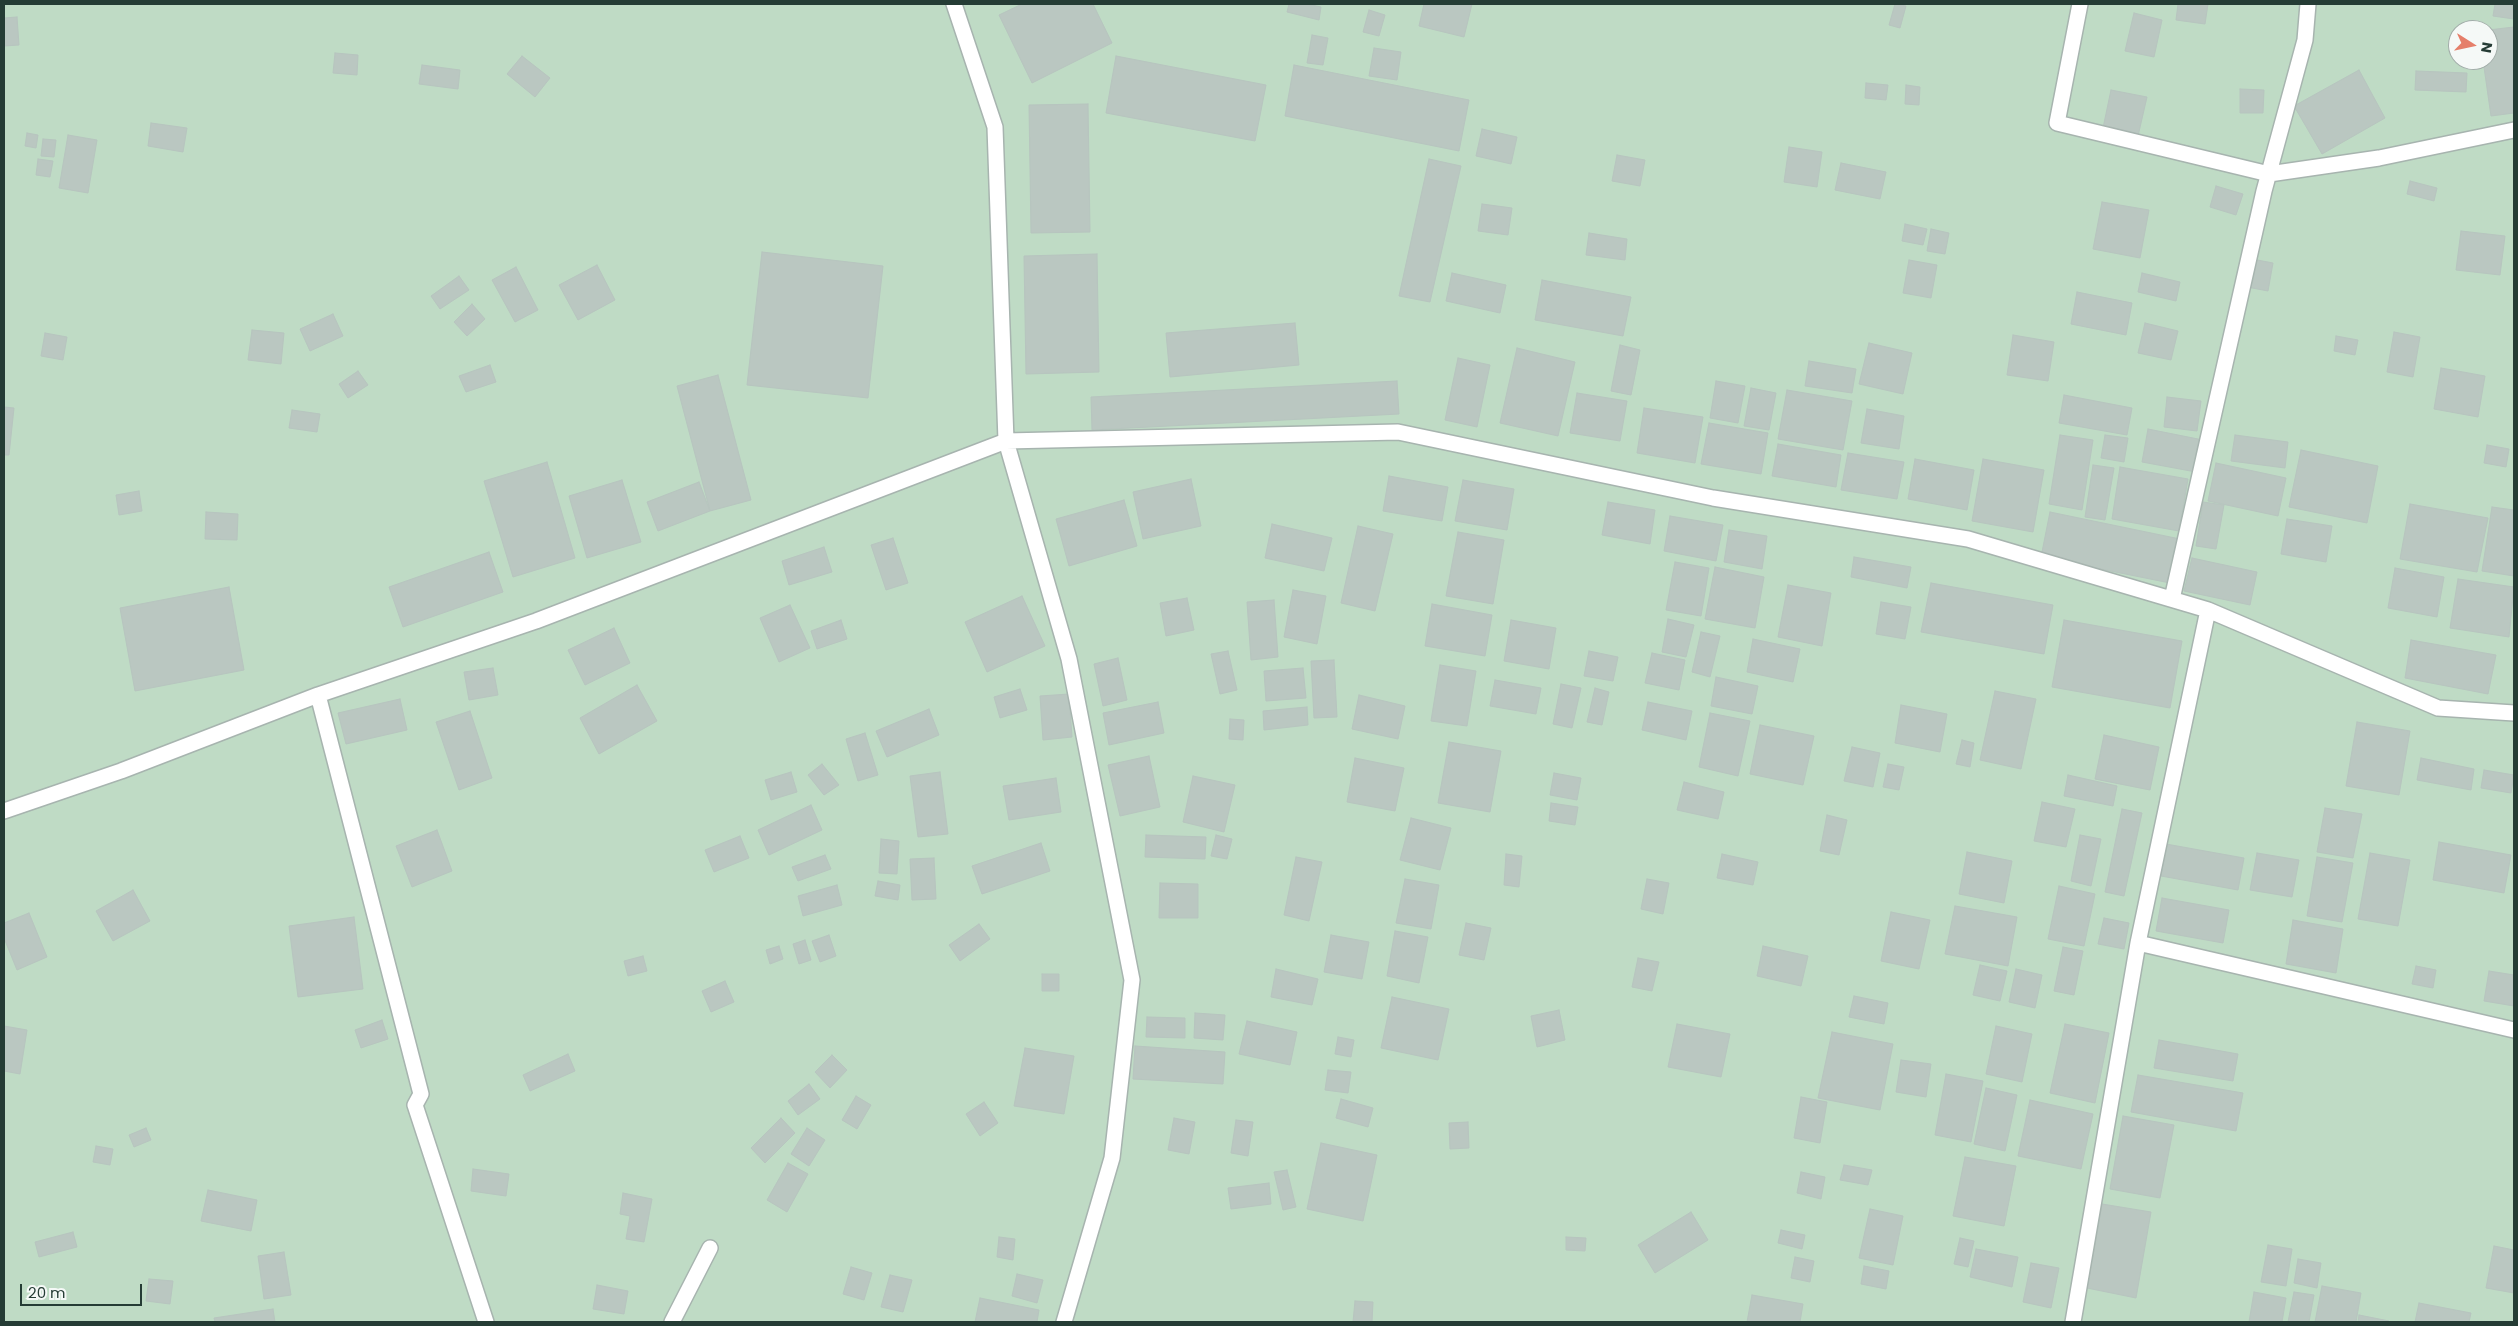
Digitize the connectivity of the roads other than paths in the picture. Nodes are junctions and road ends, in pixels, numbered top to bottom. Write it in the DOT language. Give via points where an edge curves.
graph roads {
  1 [pos="954,4"];
  2 [pos="2080,4"];
  3 [pos="2308,4"];
  4 [pos="2514,130"];
  5 [pos="2269,174"];
  6 [pos="1006,441"];
  7 [pos="2172,599"];
  8 [pos="2208,610"];
  9 [pos="318,695"];
  10 [pos="2514,713"];
  11 [pos="4,811"];
  12 [pos="2138,943"];
  13 [pos="2514,1030"];
  14 [pos="710,1248"];
  15 [pos="486,1322"];
  16 [pos="672,1322"];
  17 [pos="1064,1322"];
  18 [pos="2074,1322"];
  1 -- 6 [label="street" via="995,127"];
  2 -- 5 [label="street" via="2057,123"];
  3 -- 5 [label="street" via="2305,40"];
  4 -- 5 [label="street" via="2378,158"];
  5 -- 7 [label="street"];
  6 -- 7 [label="street" via="1398,432 1713,498 1968,539"];
  6 -- 9 [label="street" via="536,622"];
  6 -- 17 [label="street" via="1069,660 1132,980 1112,1158"];
  7 -- 8 [label="street"];
  8 -- 10 [label="street" via="2438,708"];
  8 -- 12 [label="street"];
  9 -- 11 [label="street" via="121,771"];
  9 -- 15 [label="street" via="421,1094 415,1105"];
  12 -- 13 [label="street"];
  12 -- 18 [label="street"];
  14 -- 16 [label="street"];
}
